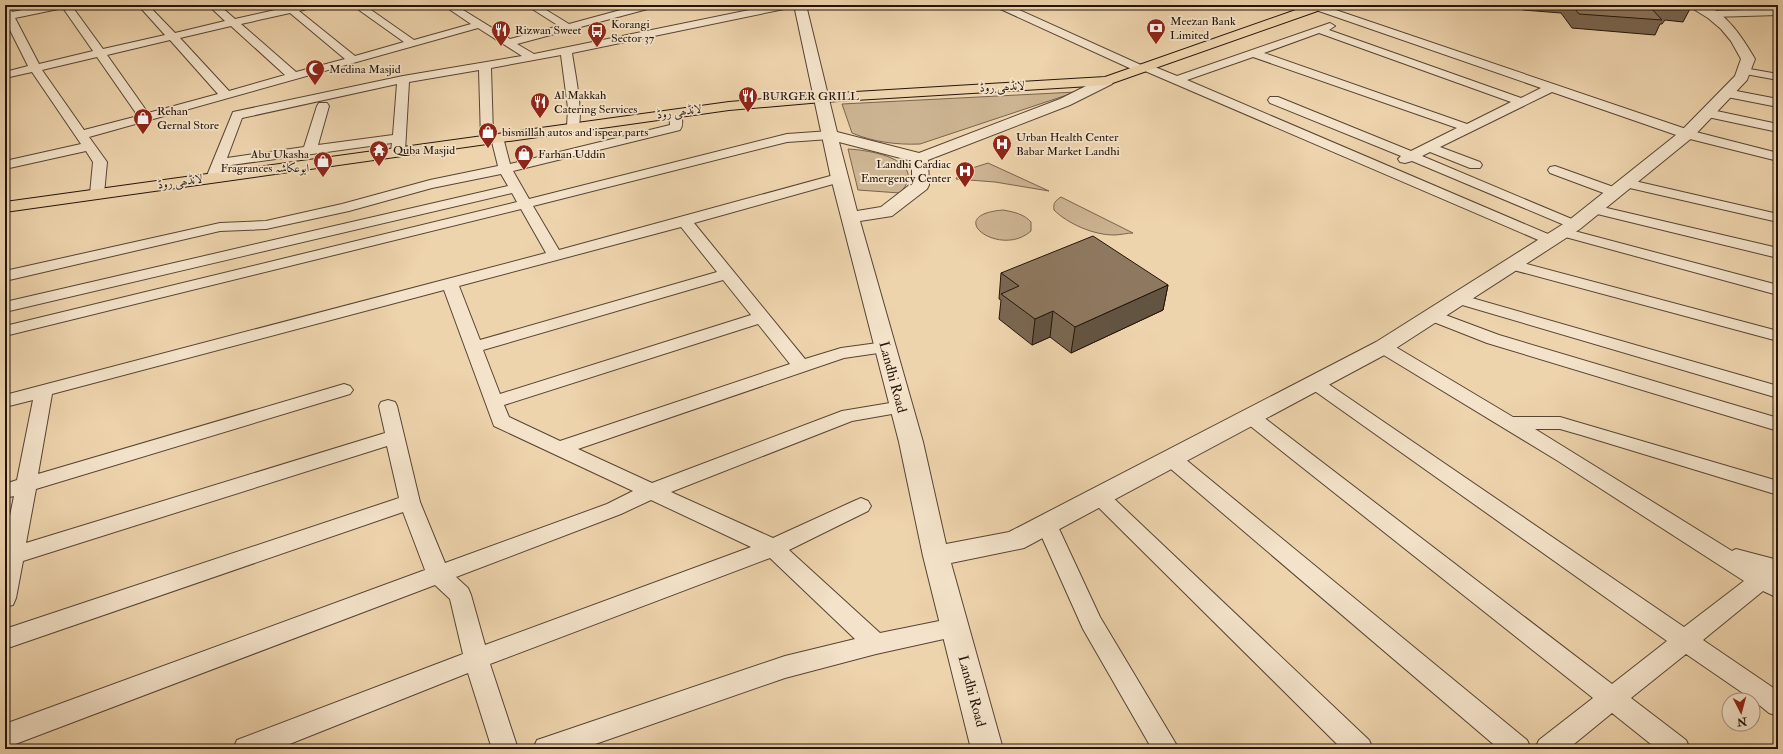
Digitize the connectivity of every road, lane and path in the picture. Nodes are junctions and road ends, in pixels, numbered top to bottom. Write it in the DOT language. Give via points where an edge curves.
graph roads {
  1 [pos="62,5"];
  2 [pos="66,5"];
  3 [pos="143,5"];
  4 [pos="214,5"];
  5 [pos="311,5"];
  6 [pos="357,5"];
  7 [pos="448,5"];
  8 [pos="532,5"];
  9 [pos="604,5"];
  10 [pos="651,5"];
  11 [pos="789,5"];
  12 [pos="800,5"];
  13 [pos="1000,5"];
  14 [pos="1693,5"];
  15 [pos="1320,6"];
  16 [pos="288,7"];
  17 [pos="1778,12"];
  18 [pos="620,13"];
  19 [pos="6,14"];
  20 [pos="1712,14"];
  21 [pos="1351,18"];
  22 [pos="232,23"];
  23 [pos="479,25"];
  24 [pos="567,27"];
  25 [pos="1320,30"];
  26 [pos="172,37"];
  27 [pos="412,43"];
  28 [pos="508,43"];
  29 [pos="566,52"];
  30 [pos="100,53"];
  31 [pos="1253,53"];
  32 [pos="534,58"];
  33 [pos="353,60"];
  34 [pos="486,66"];
  35 [pos="35,68"];
  36 [pos="1143,68"];
  37 [pos="1744,71"];
  38 [pos="5,75"];
  39 [pos="293,76"];
  40 [pos="1778,77"];
  41 [pos="403,79"];
  42 [pos="1107,80"];
  43 [pos="1177,80"];
  44 [pos="1552,87"];
  45 [pos="1726,93"];
  46 [pos="226,95"];
  47 [pos="822,98"];
  48 [pos="1274,100"];
  49 [pos="1521,102"];
  50 [pos="1778,103"];
  51 [pos="323,106"];
  52 [pos="675,113"];
  53 [pos="1707,113"];
  54 [pos="145,117"];
  55 [pos="573,127"];
  56 [pos="1468,128"];
  57 [pos="1778,128"];
  58 [pos="1687,134"];
  59 [pos="82,135"];
  60 [pos="830,135"];
  61 [pos="492,138"];
  62 [pos="398,145"];
  63 [pos="89,146"];
  64 [pos="1429,147"];
  65 [pos="310,150"];
  66 [pos="1412,156"];
  67 [pos="1776,156"];
  68 [pos="920,158"];
  69 [pos="219,162"];
  70 [pos="5,165"];
  71 [pos="1475,165"];
  72 [pos="506,169"];
  73 [pos="1385,169"];
  74 [pos="1556,170"];
  75 [pos="213,178"];
  76 [pos="839,178"];
  77 [pos="517,188"];
  78 [pos="1620,188"];
  79 [pos="97,194"];
  80 [pos="525,204"];
  81 [pos="5,207"];
  82 [pos="1594,208"];
  83 [pos="850,217"];
  84 [pos="1778,218"];
  85 [pos="684,222"];
  86 [pos="1562,232"];
  87 [pos="1778,253"];
  88 [pos="554,256"];
  89 [pos="1512,265"];
  90 [pos="726,274"];
  91 [pos="5,276"];
  92 [pos="450,283"];
  93 [pos="1778,290"];
  94 [pos="1458,299"];
  95 [pos="5,308"];
  96 [pos="1432,316"];
  97 [pos="762,317"];
  98 [pos="5,331"];
  99 [pos="1778,336"];
  100 [pos="474,347"];
  101 [pos="885,347"];
  102 [pos="1383,347"];
  103 [pos="801,366"];
  104 [pos="1315,383"];
  105 [pos="44,390"];
  106 [pos="344,390"];
  107 [pos="1778,392"];
  108 [pos="5,401"];
  109 [pos="494,402"];
  110 [pos="388,406"];
  111 [pos="902,408"];
  112 [pos="1251,417"];
  113 [pos="1511,423"];
  114 [pos="1778,424"];
  115 [pos="395,437"];
  116 [pos="560,448"];
  117 [pos="1172,459"];
  118 [pos="26,485"];
  119 [pos="1778,488"];
  120 [pos="5,491"];
  121 [pos="652,491"];
  122 [pos="1100,497"];
  123 [pos="410,502"];
  124 [pos="861,506"];
  125 [pos="1047,524"];
  126 [pos="772,548"];
  127 [pos="936,556"];
  128 [pos="9,557"];
  129 [pos="438,574"];
  130 [pos="1772,579"];
  131 [pos="5,598"];
  132 [pos="954,628"];
  133 [pos="5,639"];
  134 [pos="1685,640"];
  135 [pos="876,644"];
  136 [pos="476,659"];
  137 [pos="1613,698"];
  138 [pos="1778,705"];
  139 [pos="5,736"];
  140 [pos="246,749"];
  141 [pos="505,749"];
  142 [pos="546,749"];
  143 [pos="987,749"];
  144 [pos="1166,749"];
  145 [pos="1360,749"];
  146 [pos="1518,749"];
  147 [pos="1548,749"];
  148 [pos="1677,749"];
  1 -- 19 [label="street"];
  2 -- 30 [label="street"];
  3 -- 26 [label="street"];
  4 -- 22 [label="street"];
  5 -- 16 [label="street"];
  6 -- 27 [label="street"];
  7 -- 23 [label="street"];
  8 -- 24 [label="street"];
  9 -- 18 [label="street"];
  10 -- 18 [label="street"];
  11 -- 29 [label="street"];
  12 -- 47 [label="street, Landhi Road"];
  13 -- 36 [label="street"];
  14 -- 20 [label="street"];
  15 -- 21 [label="street"];
  15 -- 36 [label="main road, لانڈھی روڈ"];
  16 -- 22 [label="street"];
  16 -- 33 [label="street"];
  17 -- 20 [label="street"];
  18 -- 24 [label="street"];
  19 -- 35 [label="street"];
  20 -- 37 [label="street" via="1724,23 1737,39 1748,59"];
  21 -- 25 [label="street"];
  21 -- 44 [label="street"];
  22 -- 26 [label="street"];
  22 -- 39 [label="street"];
  23 -- 27 [label="street"];
  23 -- 28 [label="street"];
  24 -- 28 [label="street"];
  25 -- 31 [label="street"];
  25 -- 49 [label="street"];
  26 -- 30 [label="street"];
  26 -- 46 [label="street"];
  27 -- 33 [label="street"];
  28 -- 32 [label="street"];
  29 -- 32 [label="street"];
  29 -- 55 [label="street" via="574,108"];
  30 -- 35 [label="street"];
  30 -- 54 [label="street"];
  31 -- 43 [label="street"];
  31 -- 56 [label="street"];
  32 -- 34 [label="street"];
  33 -- 39 [label="street"];
  34 -- 41 [label="street"];
  34 -- 61 [label="street"];
  35 -- 38 [label="street"];
  35 -- 59 [label="street"];
  36 -- 42 [label="main road, لانڈھی روڈ"];
  36 -- 43 [label="street"];
  37 -- 40 [label="street"];
  37 -- 45 [label="street" via="1742,77"];
  39 -- 46 [label="street"];
  41 -- 62 [label="street"];
  41 -- 69 [label="street" via="237,115"];
  42 -- 47 [label="main road, لانڈھی روڈ"];
  42 -- 68 [label="street" via="1065,102"];
  43 -- 73 [label="street"];
  44 -- 49 [label="street"];
  44 -- 58 [label="street"];
  45 -- 50 [label="street"];
  45 -- 53 [label="street"];
  46 -- 54 [label="street"];
  47 -- 52 [label="main road, لانڈھی روڈ"];
  47 -- 60 [label="street, Landhi Road"];
  48 -- 66 [label="street"];
  49 -- 56 [label="street"];
  51 -- 65 [label="street"];
  52 -- 55 [label="main road, لانڈھی روڈ"];
  52 -- 72 [label="street" via="676,127"];
  53 -- 57 [label="street"];
  53 -- 58 [label="street"];
  54 -- 59 [label="street"];
  55 -- 61 [label="main road, لانڈھی روڈ"];
  56 -- 64 [label="street"];
  58 -- 67 [label="street"];
  58 -- 78 [label="street"];
  59 -- 63 [label="street"];
  60 -- 68 [label="street"];
  60 -- 76 [label="street, Landhi Road"];
  60 -- 80 [label="street" via="787,138"];
  61 -- 62 [label="main road, لانڈھی روڈ"];
  61 -- 72 [label="street"];
  62 -- 65 [label="street"];
  62 -- 75 [label="main road, لانڈھی روڈ"];
  63 -- 70 [label="street"];
  63 -- 79 [label="street" via="100,162"];
  64 -- 66 [label="street"];
  64 -- 71 [label="street"];
  65 -- 69 [label="street"];
  66 -- 73 [label="street"];
  66 -- 86 [label="street"];
  68 -- 83 [label="street" via="921,184 886,212"];
  69 -- 75 [label="street"];
  72 -- 77 [label="street"];
  72 -- 91 [label="street" via="430,184 344,208 266,225 220,227"];
  73 -- 86 [label="street"];
  74 -- 78 [label="street"];
  75 -- 79 [label="main road, لانڈھی روڈ"];
  76 -- 83 [label="street, Landhi Road"];
  76 -- 85 [label="street"];
  77 -- 80 [label="street"];
  77 -- 95 [label="street"];
  78 -- 82 [label="street"];
  78 -- 84 [label="street"];
  79 -- 81 [label="main road, لانڈھی روڈ"];
  80 -- 88 [label="street"];
  80 -- 98 [label="street"];
  82 -- 86 [label="street"];
  82 -- 87 [label="street"];
  83 -- 101 [label="street, Landhi Road"];
  85 -- 88 [label="street"];
  85 -- 90 [label="street"];
  86 -- 89 [label="street"];
  86 -- 93 [label="street"];
  88 -- 92 [label="street"];
  89 -- 94 [label="street"];
  89 -- 99 [label="street"];
  90 -- 97 [label="street"];
  90 -- 100 [label="street"];
  92 -- 100 [label="street"];
  92 -- 105 [label="street"];
  94 -- 96 [label="street"];
  94 -- 107 [label="street"];
  96 -- 102 [label="street"];
  96 -- 114 [label="street" via="1493,338"];
  97 -- 103 [label="street"];
  97 -- 109 [label="street"];
  100 -- 109 [label="street"];
  101 -- 103 [label="street" via="841,353"];
  101 -- 111 [label="street, Landhi Road"];
  102 -- 104 [label="street"];
  102 -- 113 [label="street"];
  103 -- 116 [label="street"];
  104 -- 112 [label="street"];
  104 -- 134 [label="street"];
  105 -- 108 [label="street"];
  105 -- 118 [label="street"];
  106 -- 118 [label="street"];
  109 -- 116 [label="street" via="501,421"];
  110 -- 115 [label="street"];
  111 -- 121 [label="street" via="849,415"];
  111 -- 127 [label="street, Landhi Road"];
  112 -- 117 [label="street"];
  112 -- 137 [label="street"];
  113 -- 119 [label="street" via="1560,423 1584,428"];
  113 -- 130 [label="street" via="1719,553"];
  115 -- 123 [label="street"];
  115 -- 128 [label="street"];
  116 -- 121 [label="street"];
  117 -- 122 [label="street"];
  117 -- 146 [label="street"];
  118 -- 120 [label="street"];
  118 -- 128 [label="street"];
  121 -- 126 [label="street"];
  121 -- 129 [label="street" via="614,509"];
  122 -- 125 [label="street"];
  122 -- 145 [label="street"];
  123 -- 129 [label="street"];
  123 -- 133 [label="street"];
  124 -- 126 [label="street"];
  125 -- 127 [label="street" via="1015,541"];
  125 -- 144 [label="street" via="1091,622"];
  126 -- 135 [label="street"];
  126 -- 136 [label="street"];
  127 -- 132 [label="street, Landhi Road"];
  128 -- 131 [label="street"];
  129 -- 136 [label="street" via="460,595"];
  129 -- 139 [label="street"];
  130 -- 134 [label="street"];
  132 -- 135 [label="street"];
  132 -- 143 [label="street, Landhi Road"];
  134 -- 137 [label="street"];
  134 -- 138 [label="street"];
  135 -- 142 [label="street" via="784,667"];
  136 -- 140 [label="street"];
  136 -- 141 [label="street"];
  137 -- 147 [label="street"];
  137 -- 148 [label="street"];
}
